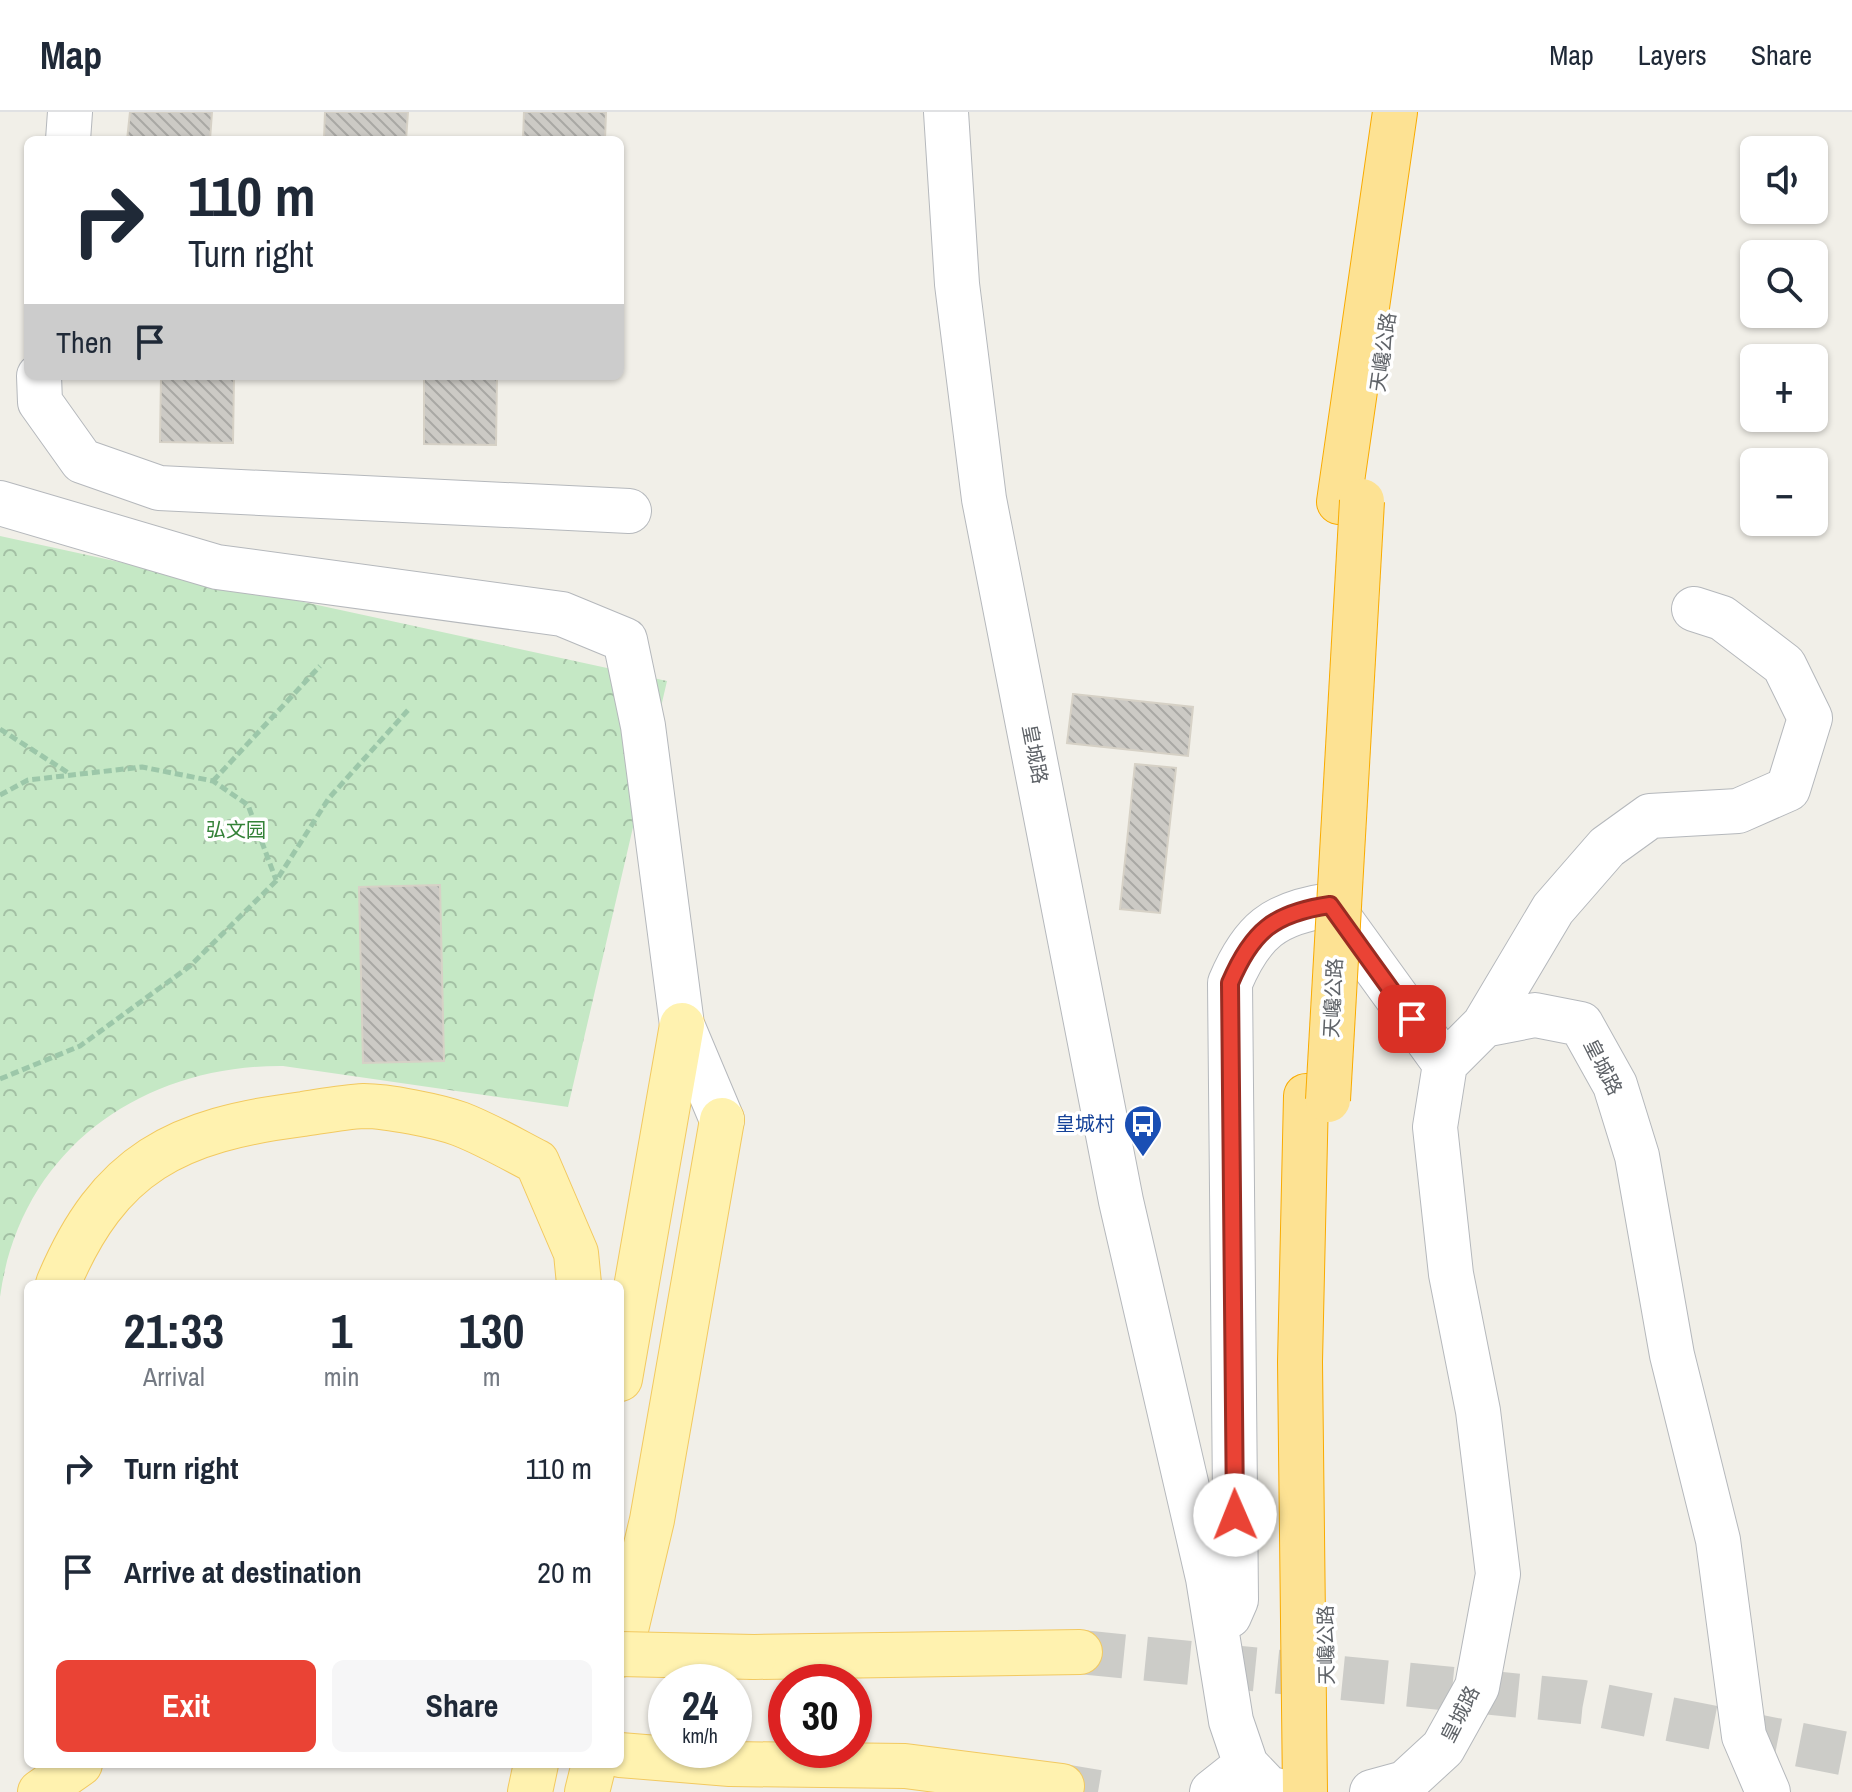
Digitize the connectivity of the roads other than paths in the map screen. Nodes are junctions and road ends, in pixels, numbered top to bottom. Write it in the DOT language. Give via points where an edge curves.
graph roads {
  1 [pos="70,112"];
  2 [pos="946,112"];
  3 [pos="1395,112"];
  4 [pos="1419,112"];
  5 [pos="68,136"];
  6 [pos="39,380"];
  7 [pos="1351,502"];
  8 [pos="0,503"];
  9 [pos="629,511"];
  10 [pos="1694,609"];
  11 [pos="682,1025"];
  12 [pos="1484,1025"];
  13 [pos="1445,1064"];
  14 [pos="722,1120"];
  15 [pos="60,1280"];
  16 [pos="579,1280"];
  17 [pos="624,1356"];
  18 [pos="636,1517"];
  19 [pos="624,1620"];
  20 [pos="1219,1640"];
  21 [pos="1080,1652"];
  22 [pos="624,1654"];
  23 [pos="1316,1712"];
  24 [pos="624,1755"];
  25 [pos="1246,1765"];
  26 [pos="905,1766"];
  27 [pos="74,1768"];
  28 [pos="535,1768"];
  29 [pos="593,1768"];
  30 [pos="1062,1786"];
  31 [pos="40,1792"];
  32 [pos="530,1792"];
  33 [pos="587,1792"];
  34 [pos="839,1792"];
  35 [pos="1212,1792"];
  36 [pos="1284,1792"];
  37 [pos="1305,1792"];
  38 [pos="1327,1792"];
  39 [pos="1372,1792"];
  40 [pos="1768,1792"];
  1 -- 5 [label="street"];
  2 -- 20 [label="street, 皇城路" via="957,284 984,499 1121,1201"];
  3 -- 7 [label="highway, 天巉公路"];
  4 -- 7 [label="highway, 天巉公路"];
  6 -- 9 [label="street" via="40,402 82,461 159,488"];
  7 -- 23 [label="highway, 天巉公路" via="1318,800 1317,1098 1300,1362"];
  8 -- 11 [label="street" via="217,567 562,614 625,640 643,726"];
  10 -- 12 [label="street" via="1722,618 1784,665 1810,718 1788,789 1738,811 1650,816 1607,847 1553,909"];
  11 -- 14 [label="street"];
  11 -- 17 [label="main road"];
  12 -- 13 [label="street"];
  12 -- 40 [label="street, 皇城路" via="1535,1015 1581,1024 1615,1085 1637,1156 1672,1355 1718,1540 1744,1736"];
  13 -- 20 [label="street" via="1330,905 1296,910 1266,926 1243,951 1230,983 1236,1600"];
  13 -- 39 [label="street, 皇城路" via="1435,1127 1451,1274 1478,1411 1498,1574 1477,1687 1443,1748 1405,1783"];
  14 -- 18 [label="main road"];
  15 -- 16 [label="main road" via="90,1220 114,1192 171,1148 238,1122 366,1106 459,1124 537,1162 576,1253"];
  18 -- 19 [label="main road"];
  20 -- 25 [label="street, 皇城路" via="1231,1721"];
  21 -- 22 [label="main road, bridge"];
  23 -- 37 [label="highway, 天巉公路"];
  23 -- 38 [label="highway, 天巉公路"];
  24 -- 26 [label="main road" via="730,1764"];
  25 -- 35 [label="street"];
  25 -- 36 [label="street" via="1268,1788"];
  26 -- 30 [label="main road"];
  26 -- 34 [label="main road"];
  27 -- 31 [label="main road"];
  28 -- 32 [label="main road"];
  29 -- 33 [label="main road"];
}
